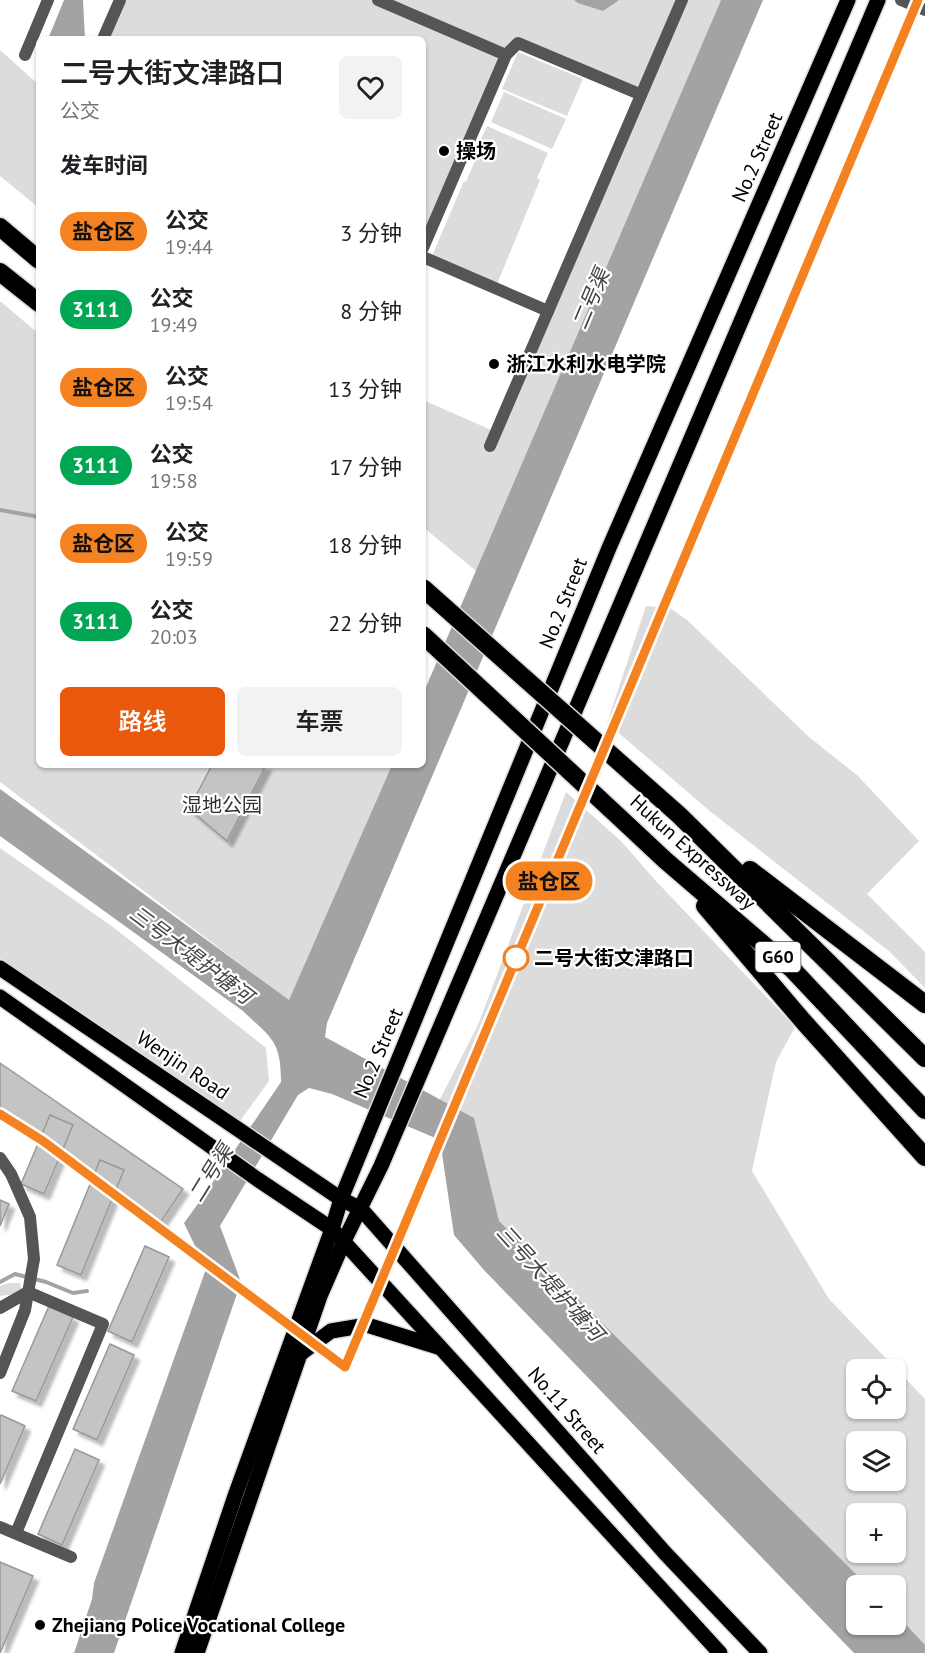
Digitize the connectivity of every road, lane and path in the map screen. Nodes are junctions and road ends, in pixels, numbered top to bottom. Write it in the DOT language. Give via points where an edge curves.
graph roads {
  1 [pos="48,0"];
  2 [pos="120,0"];
  3 [pos="378,0"];
  4 [pos="682,0"];
  5 [pos="848,0"];
  6 [pos="878,0"];
  7 [pos="901,0"];
  8 [pos="925,10"];
  9 [pos="105,36"];
  10 [pos="25,55"];
  11 [pos="506,55"];
  12 [pos="638,93"];
  13 [pos="0,227"];
  14 [pos="426,241"];
  15 [pos="36,257"];
  16 [pos="426,258"];
  17 [pos="0,272"];
  18 [pos="36,301"];
  19 [pos="548,311"];
  20 [pos="490,446"];
  21 [pos="426,591"];
  22 [pos="426,638"];
  23 [pos="679,815"];
  24 [pos="665,860"];
  25 [pos="0,968"];
  26 [pos="0,997"];
  27 [pos="925,1004"];
  28 [pos="925,1058"];
  29 [pos="925,1110"];
  30 [pos="925,1157"];
  31 [pos="0,1158"];
  32 [pos="341,1199"];
  33 [pos="361,1209"];
  34 [pos="332,1229"];
  35 [pos="344,1241"];
  36 [pos="29,1290"];
  37 [pos="0,1308"];
  38 [pos="440,1347"];
  39 [pos="300,1354"];
  40 [pos="0,1373"];
  41 [pos="0,1527"];
  42 [pos="16,1533"];
  43 [pos="71,1557"];
  44 [pos="182,1653"];
  45 [pos="197,1653"];
  46 [pos="720,1653"];
  47 [pos="760,1653"];
  1 -- 10 [label="street"];
  2 -- 9 [label="street"];
  3 -- 11 [label="street"];
  4 -- 19 [label="street"];
  5 -- 32 [label="main road, No.2 Street" via="609,548"];
  6 -- 33 [label="main road"];
  7 -- 8 [label="street"];
  11 -- 12 [label="street" via="518,43"];
  11 -- 14 [label="street"];
  13 -- 15 [label="highway"];
  16 -- 19 [label="street"];
  17 -- 18 [label="highway"];
  19 -- 20 [label="street"];
  21 -- 23 [label="highway, Hukun Expressway / G60, bridge"];
  22 -- 24 [label="highway, Hukun Expressway / G60, bridge"];
  23 -- 27 [label="highway"];
  23 -- 28 [label="highway, Hukun Expressway / G60"];
  24 -- 29 [label="highway, Hukun Expressway / G60" via="794,970"];
  24 -- 30 [label="highway"];
  25 -- 32 [label="main road, Wenjin Road"];
  26 -- 34 [label="main road"];
  31 -- 36 [label="street" via="30,1217 34,1259"];
  32 -- 33 [label="main road, No.11 Street"];
  32 -- 34 [label="main road, No.2 Street"];
  33 -- 35 [label="main road"];
  33 -- 47 [label="main road, No.11 Street" via="665,1554"];
  34 -- 35 [label="main road"];
  34 -- 44 [label="main road, No.2 Street"];
  35 -- 38 [label="main road"];
  35 -- 39 [label="main road"];
  36 -- 37 [label="street"];
  36 -- 40 [label="street" via="26,1310"];
  36 -- 42 [label="street" via="103,1324"];
  38 -- 39 [label="main road" via="367,1324 331,1331"];
  38 -- 46 [label="main road"];
  39 -- 45 [label="main road"];
  41 -- 42 [label="street"];
  42 -- 43 [label="street"];
}
